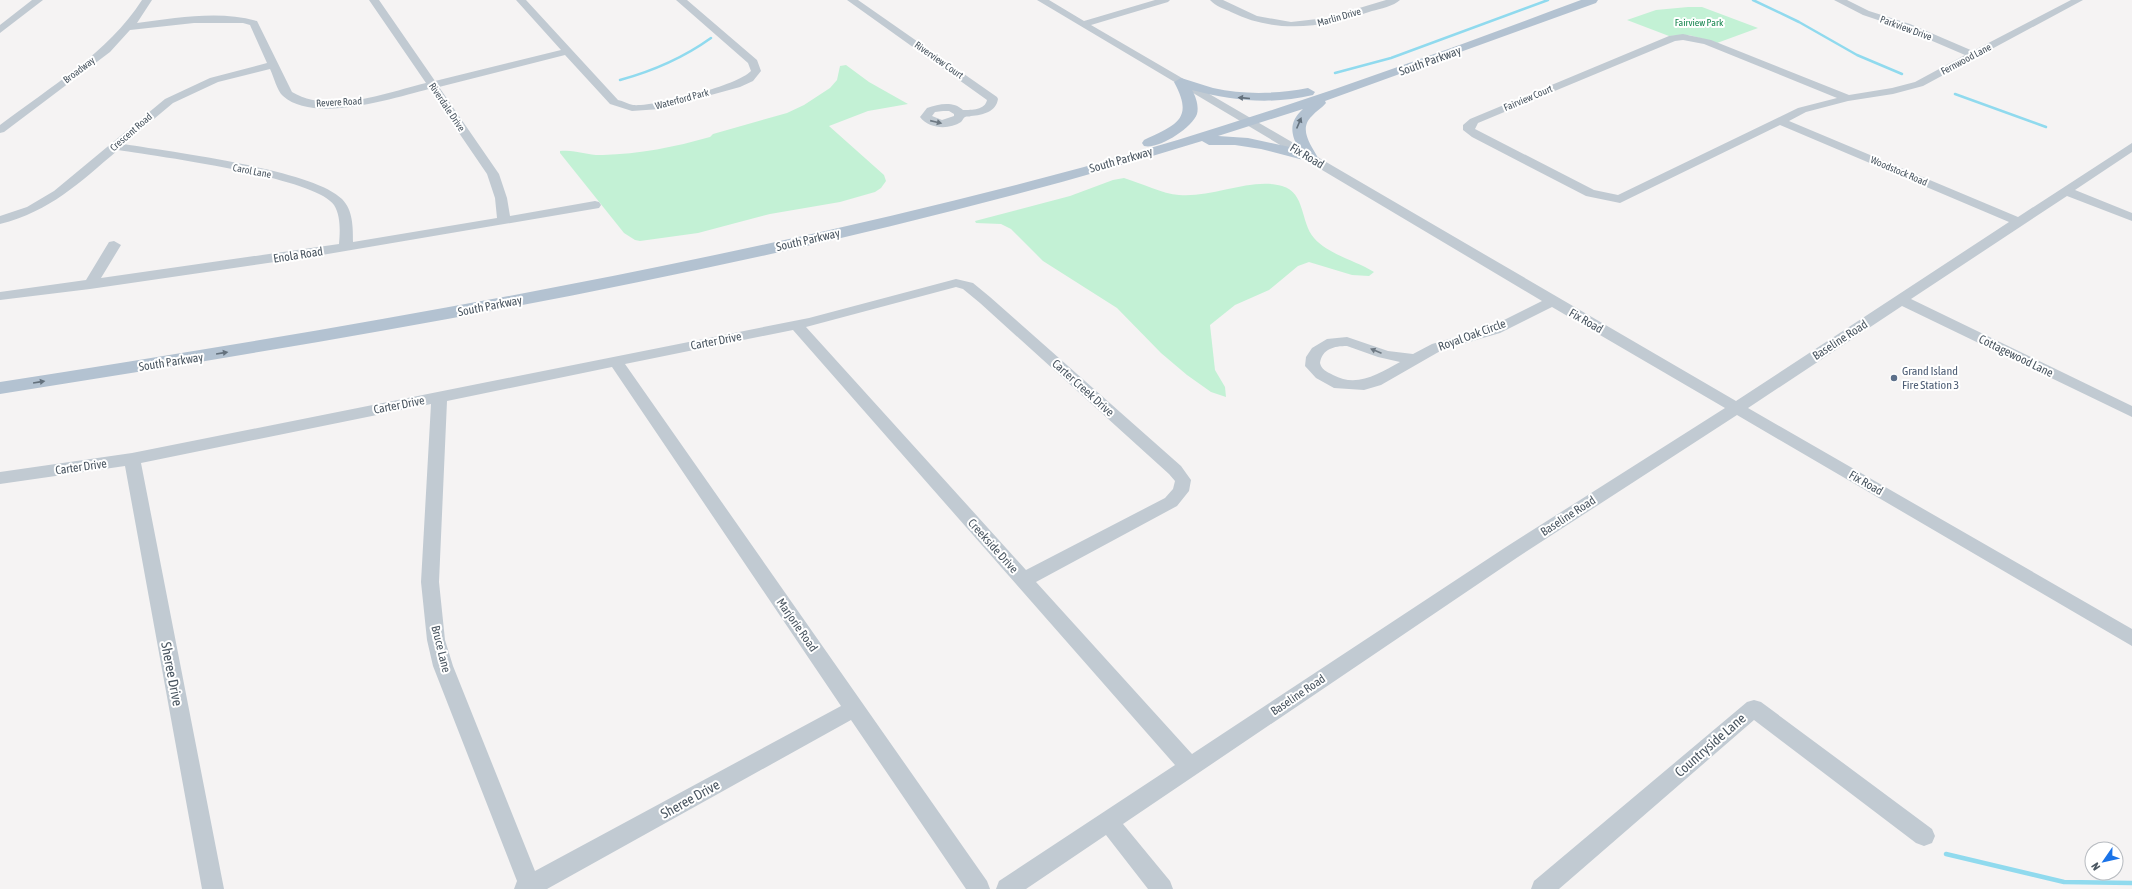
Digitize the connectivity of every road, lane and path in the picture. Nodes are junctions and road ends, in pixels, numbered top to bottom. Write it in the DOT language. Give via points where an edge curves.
graph roads {
  1 [pos="38,0"];
  2 [pos="147,0"];
  3 [pos="374,0"];
  4 [pos="521,0"];
  5 [pos="681,0"];
  6 [pos="852,0"];
  7 [pos="1042,0"];
  8 [pos="1165,0"];
  9 [pos="1215,0"];
  10 [pos="1395,0"];
  11 [pos="1568,0"];
  12 [pos="1592,0"];
  13 [pos="1839,0"];
  14 [pos="2078,0"];
  15 [pos="1083,24"];
  16 [pos="129,27"];
  17 [pos="0,30"];
  18 [pos="567,51"];
  19 [pos="1973,55"];
  20 [pos="273,65"];
  21 [pos="1181,82"];
  22 [pos="432,85"];
  23 [pos="1328,92"];
  24 [pos="1848,98"];
  25 [pos="960,114"];
  26 [pos="1244,119"];
  27 [pos="1779,120"];
  28 [pos="0,130"];
  29 [pos="1148,143"];
  30 [pos="114,146"];
  31 [pos="1171,146"];
  32 [pos="2132,147"];
  33 [pos="1311,158"];
  34 [pos="2066,191"];
  35 [pos="595,205"];
  36 [pos="2132,217"];
  37 [pos="0,220"];
  38 [pos="504,221"];
  39 [pos="2020,222"];
  40 [pos="114,245"];
  41 [pos="346,247"];
  42 [pos="90,285"];
  43 [pos="0,296"];
  44 [pos="1901,300"];
  45 [pos="1552,301"];
  46 [pos="796,324"];
  47 [pos="615,360"];
  48 [pos="1414,360"];
  49 [pos="0,375"];
  50 [pos="0,388"];
  51 [pos="439,397"];
  52 [pos="1737,408"];
  53 [pos="2132,412"];
  54 [pos="132,459"];
  55 [pos="0,478"];
  56 [pos="1023,580"];
  57 [pos="2132,638"];
  58 [pos="855,708"];
  59 [pos="1190,767"];
  60 [pos="1108,822"];
  61 [pos="1924,836"];
  62 [pos="527,888"];
  63 [pos="213,889"];
  64 [pos="979,889"];
  65 [pos="1007,889"];
  66 [pos="1162,889"];
  67 [pos="1542,889"];
  1 -- 17 [label="street"];
  2 -- 16 [label="street, Broadway"];
  3 -- 22 [label="street, Riverdale Drive"];
  4 -- 18 [label="street, Waterford Park"];
  5 -- 18 [label="street, Waterford Park" via="753,62 756,71 749,79 660,106 632,108 614,102"];
  6 -- 25 [label="street, Riverview Court" via="993,99 991,106 986,109"];
  7 -- 15 [label="street, Fix Road"];
  8 -- 15 [label="street"];
  9 -- 10 [label="street, Marlin Drive" via="1260,20 1301,26 1331,21"];
  11 -- 23 [label="main road, South Parkway"];
  12 -- 23 [label="main road, South Parkway"];
  13 -- 19 [label="street, Parkview Drive"];
  14 -- 19 [label="street, Fernwood Lane"];
  15 -- 21 [label="street, Fix Road"];
  16 -- 20 [label="street, Revere Road" via="226,18 243,19 254,23"];
  16 -- 28 [label="street, Broadway" via="106,50"];
  18 -- 22 [label="street, Revere Road"];
  19 -- 24 [label="street, Fernwood Lane" via="1919,84 1893,92"];
  20 -- 22 [label="street, Revere Road" via="287,94 298,101 314,104 358,103"];
  20 -- 30 [label="street, Crescent Road" via="214,80 169,100"];
  23 -- 21 [label="main road, one-way" via="1246,98 1223,95"];
  21 -- 26 [label="street, Fix Road"];
  21 -- 29 [label="main road" via="1191,101 1190,115 1179,126"];
  22 -- 38 [label="street, Riverdale Drive" via="493,174 501,198"];
  23 -- 26 [label="main road, South Parkway"];
  33 -- 23 [label="main road, one-way" via="1298,134 1298,122"];
  24 -- 27 [label="street, Fairview Court" via="1822,104"];
  24 -- 27 [label="street, Fairview Court" via="1707,42 1676,38 1474,121 1468,128 1476,135 1582,190 1614,199 1624,198"];
  26 -- 29 [label="main road, South Parkway"];
  26 -- 31 [label="main road, South Parkway"];
  26 -- 33 [label="street, Fix Road"];
  27 -- 39 [label="street, Woodstock Road"];
  29 -- 49 [label="main road, South Parkway" via="832,225 574,279 305,328"];
  30 -- 37 [label="street, Crescent Road" via="74,182 46,202"];
  30 -- 41 [label="street, Carol Lane" via="267,174 320,188 331,195 342,208 345,217"];
  31 -- 33 [label="main road" via="1217,140 1245,141"];
  50 -- 31 [label="main road, South Parkway, one-way" via="363,330 678,269 950,207"];
  32 -- 34 [label="street, Baseline Road"];
  33 -- 45 [label="street, Fix Road"];
  34 -- 36 [label="street"];
  34 -- 39 [label="street, Baseline Road"];
  35 -- 38 [label="street, Enola Road"];
  38 -- 41 [label="street, Enola Road"];
  39 -- 44 [label="street, Baseline Road"];
  40 -- 42 [label="street"];
  41 -- 42 [label="street, Enola Road"];
  42 -- 43 [label="street, Enola Road"];
  44 -- 52 [label="street, Baseline Road"];
  44 -- 53 [label="street, Cottagewood Lane"];
  45 -- 48 [label="street, Royal Oak Circle" via="1495,330 1437,348"];
  45 -- 52 [label="street, Fix Road"];
  46 -- 47 [label="street, Carter Drive"];
  46 -- 56 [label="street, Creekside Drive"];
  46 -- 56 [label="street, Carter Creek Drive" via="942,285 956,283 968,286 1181,477 1183,486 1176,499"];
  47 -- 51 [label="street, Carter Drive"];
  47 -- 58 [label="street, Marjorie Road"];
  48 -- 48 [label="street, Royal Oak Circle, one-way" via="1384,354 1344,340 1319,348 1312,360 1312,366 1320,375 1339,384 1364,385 1376,382"];
  51 -- 54 [label="street, Carter Drive"];
  51 -- 62 [label="street, Bruce Lane" via="430,582 436,640"];
  52 -- 57 [label="street, Fix Road"];
  52 -- 59 [label="street, Baseline Road" via="1512,552"];
  54 -- 55 [label="street, Carter Drive"];
  54 -- 63 [label="street, Sheree Drive"];
  56 -- 59 [label="street, Creekside Drive"];
  58 -- 62 [label="street, Sheree Drive"];
  58 -- 64 [label="street, Marjorie Road"];
  59 -- 60 [label="street, Baseline Road"];
  60 -- 65 [label="street, Baseline Road"];
  60 -- 66 [label="street"];
  61 -- 67 [label="street, Countryside Lane" via="1754,708"];
}
